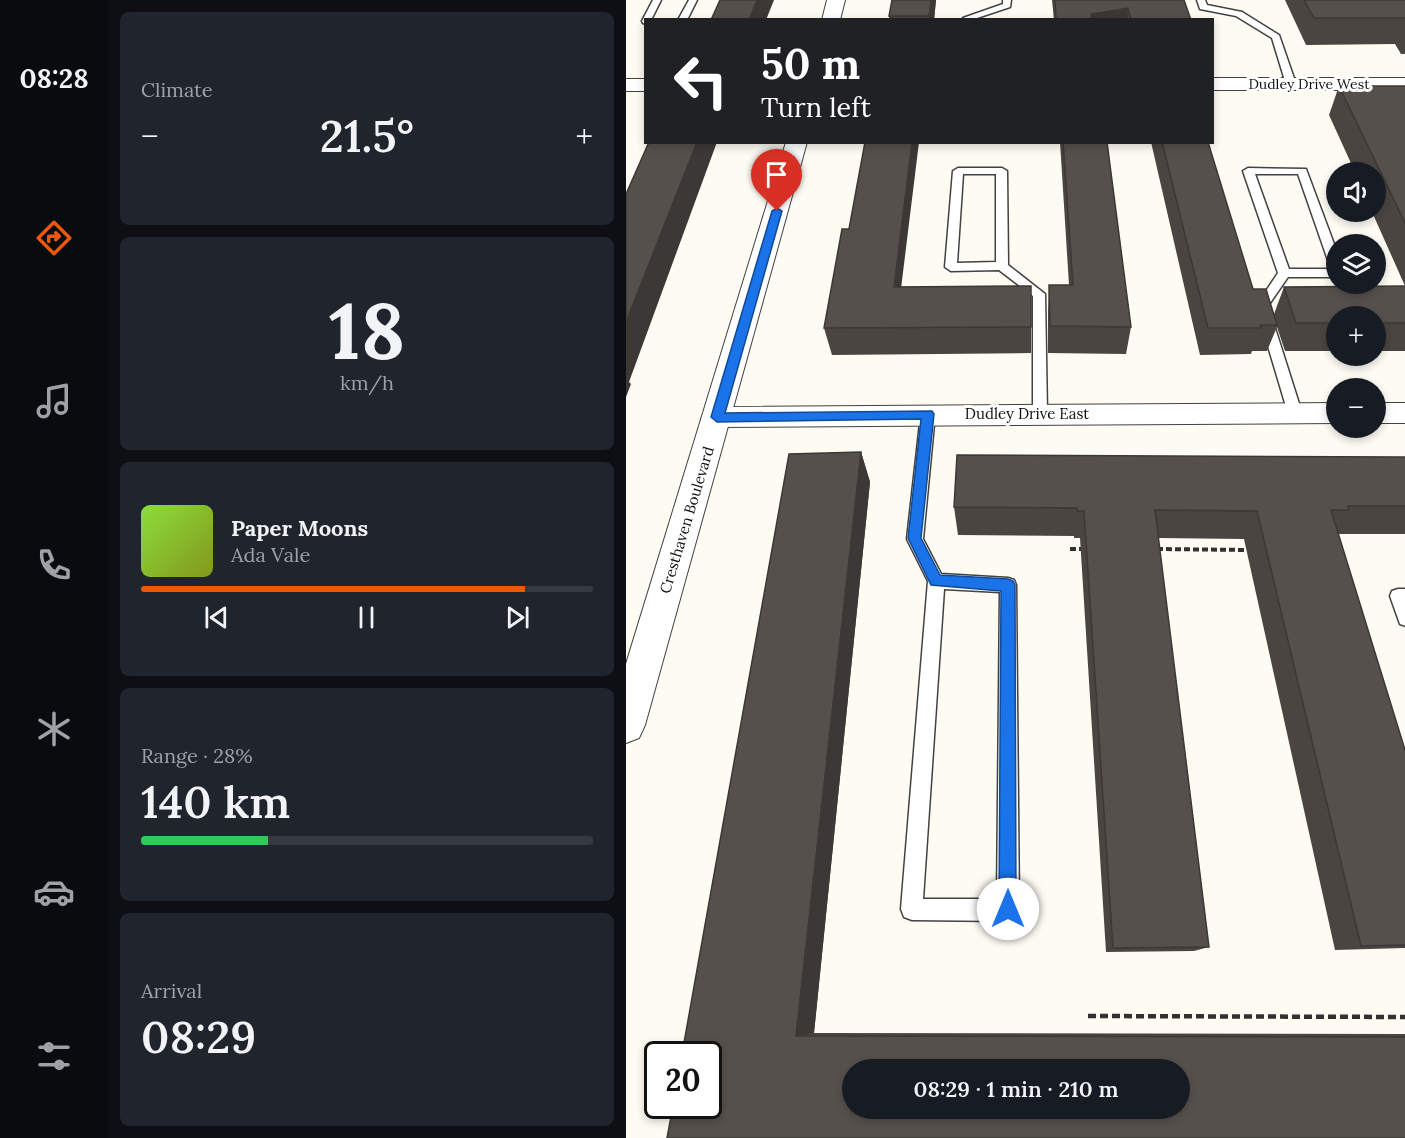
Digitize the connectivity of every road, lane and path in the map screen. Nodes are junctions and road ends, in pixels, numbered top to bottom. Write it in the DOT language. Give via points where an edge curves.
graph roads {
  1 [pos="657,0"];
  2 [pos="693,0"];
  3 [pos="836,0"];
  4 [pos="1007,0"];
  5 [pos="1201,0"];
  6 [pos="1235,0"];
  7 [pos="1239,14"];
  8 [pos="967,16"];
  9 [pos="648,18"];
  10 [pos="684,18"];
  11 [pos="832,18"];
  12 [pos="1214,84"];
  13 [pos="1291,84"];
  14 [pos="1406,84"];
  15 [pos="626,85"];
  16 [pos="644,85"];
  17 [pos="796,144"];
  18 [pos="1326,240"];
  19 [pos="1002,266"];
  20 [pos="1326,271"];
  21 [pos="1284,273"];
  22 [pos="1295,413"];
  23 [pos="1326,413"];
  24 [pos="1386,413"];
  25 [pos="1406,413"];
  26 [pos="928,414"];
  27 [pos="1040,414"];
  28 [pos="717,417"];
  29 [pos="1070,549"];
  30 [pos="1093,549"];
  31 [pos="1151,549"];
  32 [pos="1255,550"];
  33 [pos="936,581"];
  34 [pos="1406,596"];
  35 [pos="1406,619"];
  36 [pos="626,725"];
  37 [pos="1088,1016"];
  38 [pos="1406,1017"];
  1 -- 9 [label="lane"];
  2 -- 10 [label="lane"];
  3 -- 11 [label="street"];
  4 -- 8 [label="lane" via="1007,5"];
  5 -- 7 [label="lane" via="1203,7"];
  6 -- 7 [label="lane"];
  7 -- 13 [label="lane" via="1276,37"];
  12 -- 13 [label="street, Dudley Drive West"];
  13 -- 14 [label="street, Dudley Drive West"];
  15 -- 16 [label="street"];
  17 -- 28 [label="street, Cresthaven Boulevard"];
  18 -- 21 [label="lane" via="1302,171 1248,171"];
  19 -- 19 [label="lane" via="1002,171 958,171 951,267"];
  19 -- 27 [label="lane" via="1039,294"];
  20 -- 21 [label="lane"];
  21 -- 22 [label="lane" via="1262,306"];
  22 -- 23 [label="street, Dudley Drive East"];
  22 -- 27 [label="street, Dudley Drive East"];
  24 -- 25 [label="street"];
  26 -- 27 [label="street, Dudley Drive East"];
  26 -- 28 [label="street, Dudley Drive East"];
  26 -- 33 [label="lane" via="915,538"];
  28 -- 36 [label="street, Cresthaven Boulevard"];
  29 -- 30 [label="path"];
  31 -- 32 [label="path"];
  33 -- 33 [label="lane" via="912,909 1008,909 1008,585"];
  34 -- 35 [label="lane" via="1398,596"];
  37 -- 38 [label="path"];
}
